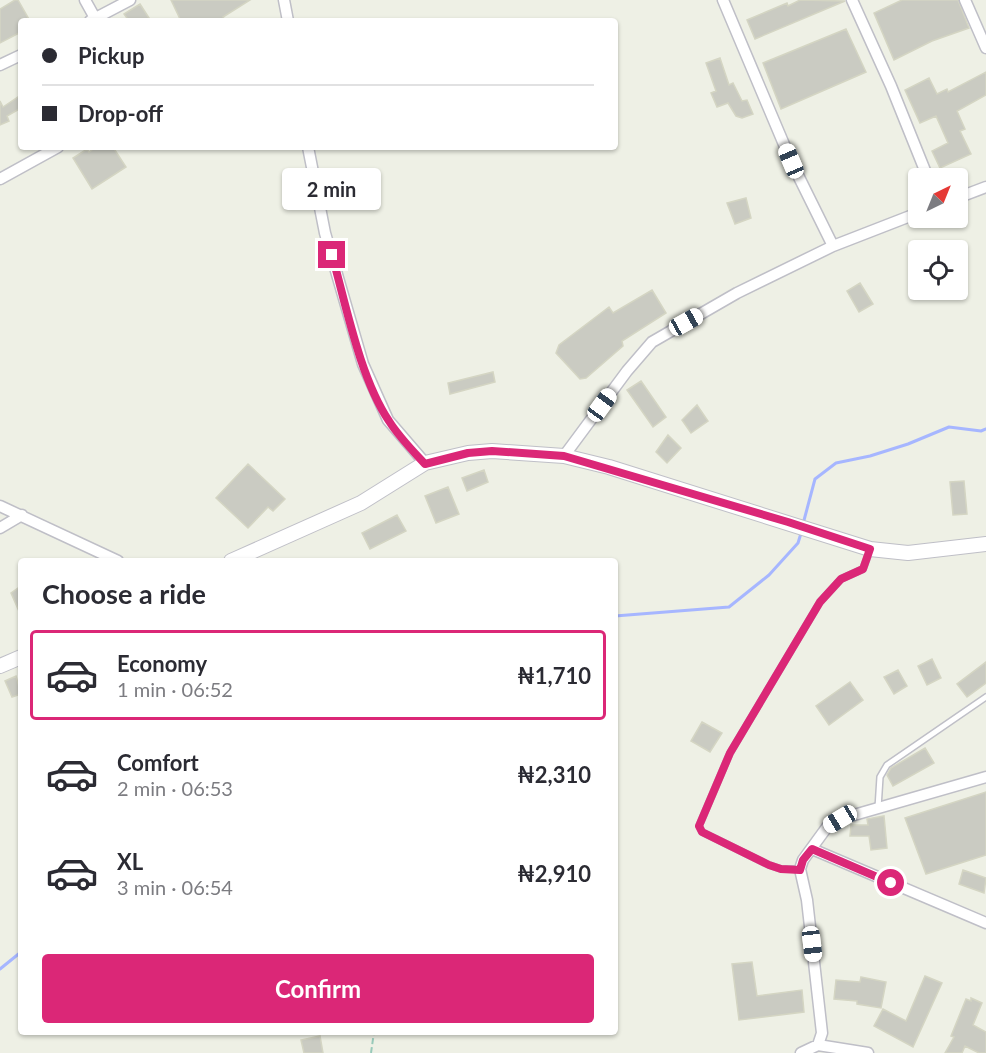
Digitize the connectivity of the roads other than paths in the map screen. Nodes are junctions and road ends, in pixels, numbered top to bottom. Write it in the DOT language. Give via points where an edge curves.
graph roads {
  1 [pos="85,0"];
  2 [pos="130,0"];
  3 [pos="284,0"];
  4 [pos="723,0"];
  5 [pos="852,0"];
  6 [pos="965,0"];
  7 [pos="98,18"];
  8 [pos="101,18"];
  9 [pos="287,18"];
  10 [pos="986,48"];
  11 [pos="18,56"];
  12 [pos="0,65"];
  13 [pos="53,150"];
  14 [pos="309,150"];
  15 [pos="924,168"];
  16 [pos="0,179"];
  17 [pos="986,187"];
  18 [pos="968,194"];
  19 [pos="908,217"];
  20 [pos="833,246"];
  21 [pos="564,456"];
  22 [pos="425,464"];
  23 [pos="0,506"];
  24 [pos="22,515"];
  25 [pos="0,528"];
  26 [pos="986,543"];
  27 [pos="870,549"];
  28 [pos="112,558"];
  29 [pos="238,558"];
  30 [pos="18,658"];
  31 [pos="0,666"];
  32 [pos="986,697"];
  33 [pos="986,777"];
  34 [pos="878,808"];
  35 [pos="812,849"];
  36 [pos="800,870"];
  37 [pos="986,923"];
  38 [pos="818,1045"];
  39 [pos="801,1053"];
  40 [pos="868,1053"];
  1 -- 7 [label="street"];
  2 -- 8 [label="street"];
  3 -- 9 [label="street"];
  4 -- 20 [label="street" via="791,161"];
  5 -- 15 [label="street"];
  6 -- 10 [label="street"];
  11 -- 12 [label="street"];
  13 -- 16 [label="street"];
  14 -- 22 [label="street" via="325,233 363,364 388,420"];
  17 -- 18 [label="street"];
  19 -- 20 [label="street"];
  20 -- 21 [label="street" via="737,293 652,342"];
  21 -- 22 [label="street" via="492,451"];
  21 -- 27 [label="street"];
  22 -- 29 [label="street" via="361,503"];
  23 -- 24 [label="street"];
  24 -- 25 [label="street"];
  24 -- 28 [label="street"];
  26 -- 27 [label="street" via="908,553"];
  27 -- 36 [label="lane" via="863,569 841,579 820,602 730,753 699,826 702,832 769,865"];
  30 -- 31 [label="street"];
  32 -- 34 [label="lane" via="887,765 880,777"];
  33 -- 34 [label="street"];
  34 -- 35 [label="street" via="827,827"];
  35 -- 36 [label="street"];
  35 -- 37 [label="street"];
  36 -- 38 [label="street" via="822,1033"];
  38 -- 39 [label="street"];
  38 -- 40 [label="street"];
}
